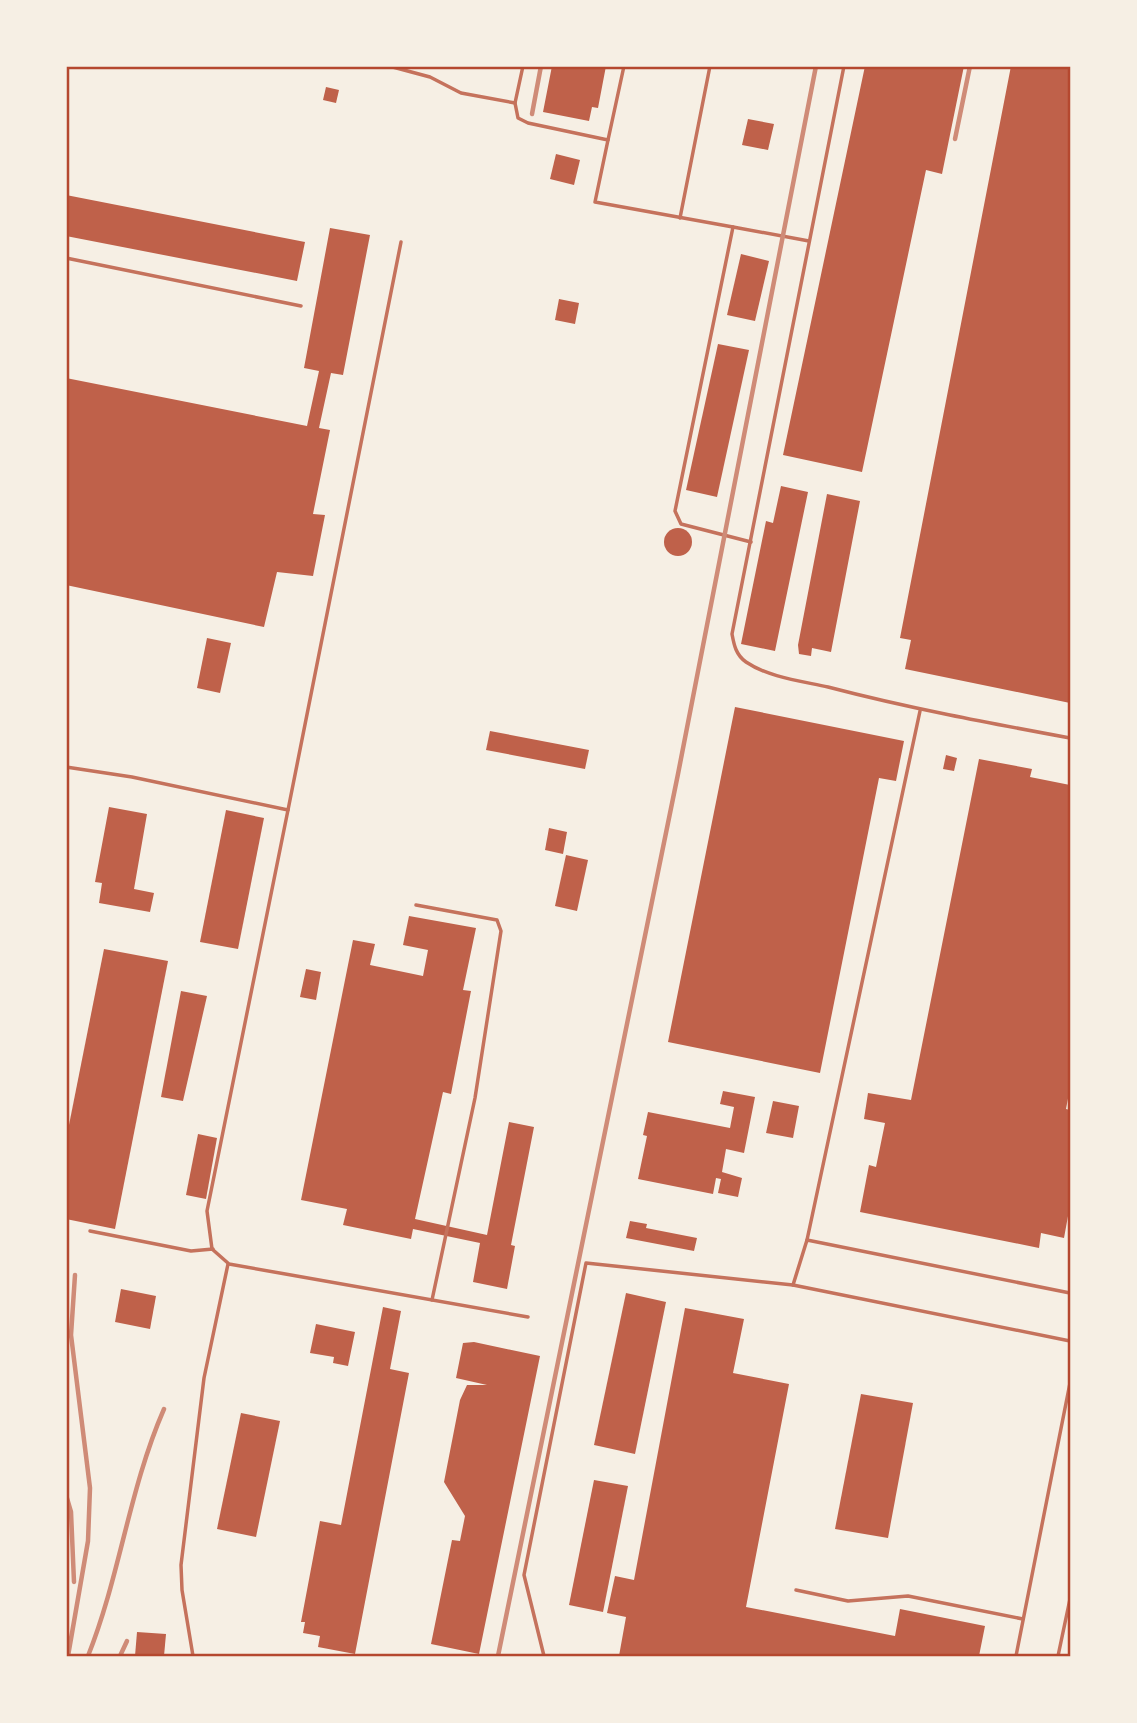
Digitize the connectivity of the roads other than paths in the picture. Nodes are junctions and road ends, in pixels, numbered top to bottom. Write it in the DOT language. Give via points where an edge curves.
graph roads {
  1 [pos="389,66"];
  2 [pos="523,66"];
  3 [pos="624,66"];
  4 [pos="710,66"];
  5 [pos="844,66"];
  6 [pos="516,103"];
  7 [pos="608,140"];
  8 [pos="680,218"];
  9 [pos="733,226"];
  10 [pos="809,241"];
  11 [pos="401,242"];
  12 [pos="66,258"];
  13 [pos="301,306"];
  14 [pos="751,542"];
  15 [pos="920,711"];
  16 [pos="1070,738"];
  17 [pos="66,767"];
  18 [pos="288,810"];
  19 [pos="416,905"];
  20 [pos="90,1231"];
  21 [pos="807,1240"];
  22 [pos="213,1249"];
  23 [pos="229,1264"];
  24 [pos="793,1285"];
  25 [pos="1070,1293"];
  26 [pos="432,1300"];
  27 [pos="528,1317"];
  28 [pos="1070,1341"];
  29 [pos="1070,1383"];
  30 [pos="796,1590"];
  31 [pos="1070,1599"];
  32 [pos="1023,1619"];
  33 [pos="193,1657"];
  34 [pos="544,1657"];
  35 [pos="1016,1657"];
  36 [pos="1058,1657"];
  1 -- 6 [label="lane" via="430,77 461,93"];
  2 -- 6 [label="lane"];
  3 -- 7 [label="lane"];
  4 -- 8 [label="lane"];
  5 -- 10 [label="lane"];
  6 -- 7 [label="lane" via="518,118 528,123"];
  7 -- 8 [label="lane" via="595,202"];
  8 -- 9 [label="lane"];
  9 -- 10 [label="lane"];
  9 -- 14 [label="lane" via="675,511 681,524"];
  10 -- 14 [label="lane"];
  11 -- 18 [label="lane"];
  12 -- 13 [label="lane"];
  14 -- 15 [label="lane" via="732,634 742,660 757,669"];
  15 -- 16 [label="lane"];
  15 -- 21 [label="lane"];
  17 -- 18 [label="lane" via="132,776"];
  18 -- 22 [label="lane" via="207,1212"];
  19 -- 26 [label="lane" via="497,920 501,931 475,1098"];
  20 -- 22 [label="lane" via="191,1251"];
  21 -- 24 [label="lane"];
  21 -- 25 [label="lane"];
  22 -- 23 [label="lane"];
  23 -- 26 [label="lane"];
  23 -- 33 [label="lane" via="204,1378 181,1566"];
  24 -- 28 [label="lane"];
  24 -- 34 [label="lane" via="586,1263 524,1575"];
  26 -- 27 [label="lane"];
  29 -- 32 [label="lane"];
  30 -- 32 [label="lane" via="848,1601 908,1596"];
  31 -- 36 [label="lane"];
  32 -- 35 [label="lane"];
}
